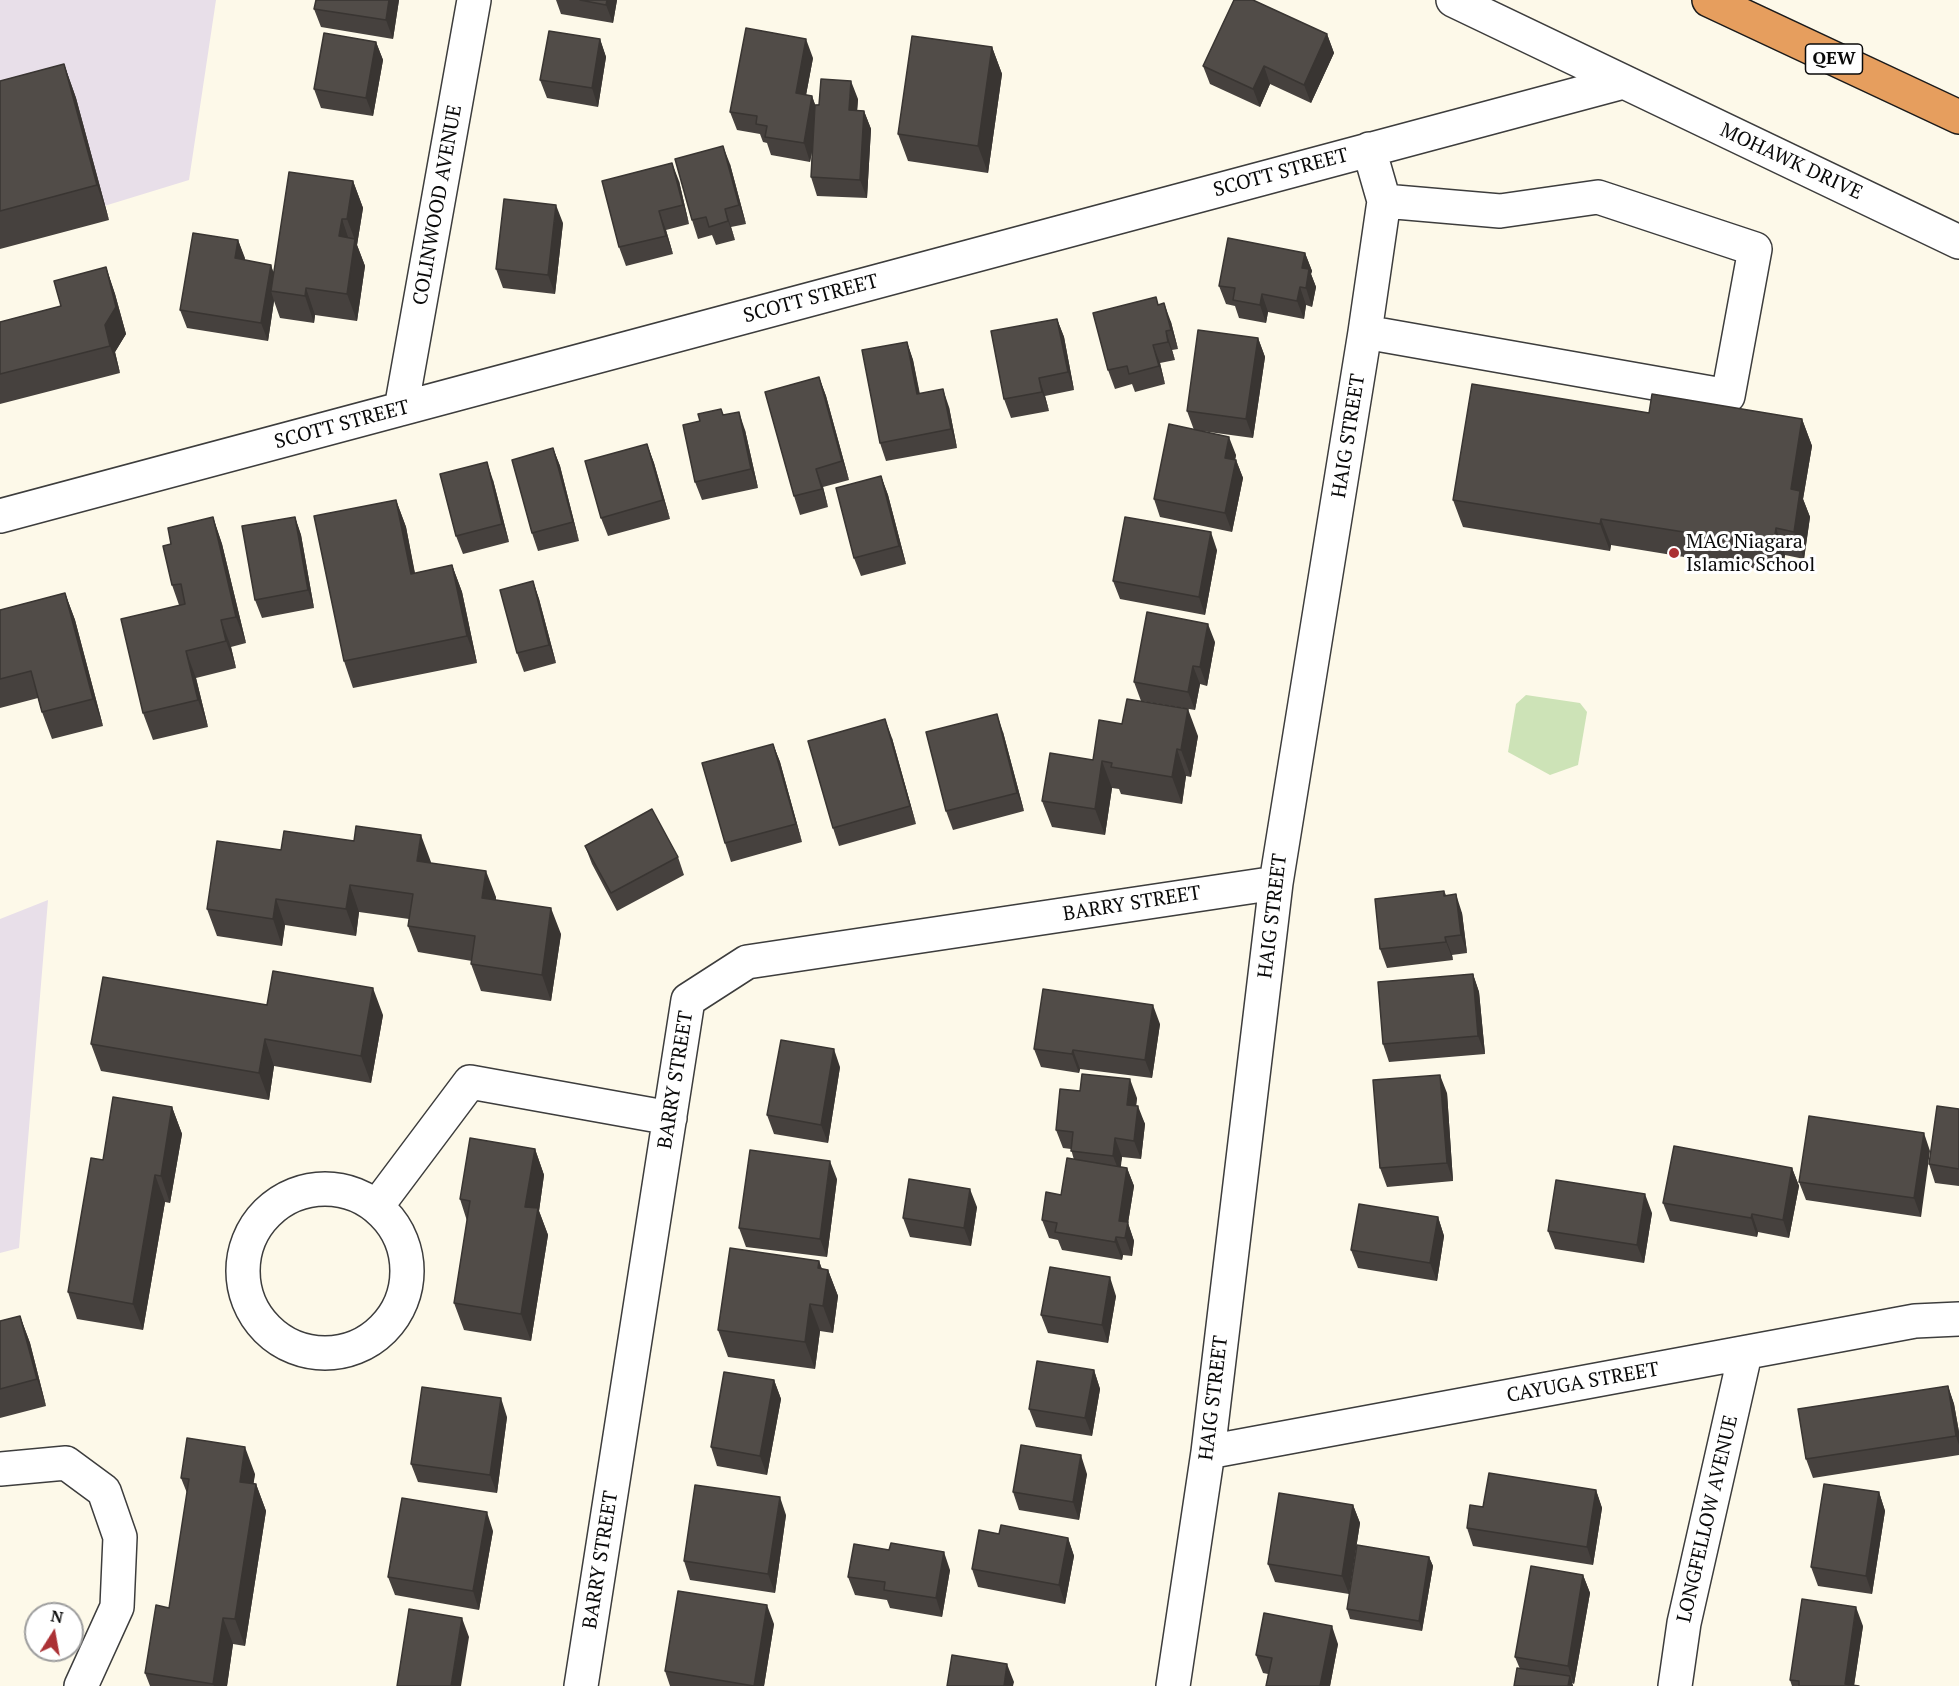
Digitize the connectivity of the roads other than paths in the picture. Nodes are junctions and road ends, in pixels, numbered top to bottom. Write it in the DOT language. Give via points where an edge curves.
graph roads {
  1 [pos="474,0"];
  2 [pos="1453,0"];
  3 [pos="1709,0"];
  4 [pos="1623,82"];
  5 [pos="1959,117"];
  6 [pos="1369,149"];
  7 [pos="1384,201"];
  8 [pos="1959,242"];
  9 [pos="1365,332"];
  10 [pos="401,409"];
  11 [pos="0,516"];
  12 [pos="1276,883"];
  13 [pos="670,1118"];
  14 [pos="378,1206"];
  15 [pos="1959,1319"];
  16 [pos="1745,1354"];
  17 [pos="1208,1452"];
  18 [pos="0,1469"];
  19 [pos="81,1686"];
  20 [pos="580,1686"];
  21 [pos="1173,1686"];
  22 [pos="1675,1686"];
  1 -- 10 [label="street, COLINWOOD AVENUE"];
  2 -- 4 [label="street, MOHAWK DRIVE"];
  3 -- 5 [label="highway, QEW"];
  4 -- 6 [label="street, SCOTT STREET"];
  4 -- 8 [label="street, MOHAWK DRIVE"];
  6 -- 7 [label="street, HAIG STREET"];
  6 -- 10 [label="street, SCOTT STREET"];
  7 -- 9 [label="street, HAIG STREET"];
  7 -- 9 [label="street" via="1500,211 1598,197 1755,249 1728,396"];
  9 -- 12 [label="street, HAIG STREET"];
  10 -- 11 [label="street, SCOTT STREET"];
  12 -- 13 [label="street, BARRY STREET" via="747,962 688,1000"];
  12 -- 17 [label="street, HAIG STREET"];
  13 -- 14 [label="street" via="470,1082"];
  13 -- 20 [label="street, BARRY STREET"];
  14 -- 14 [label="street" via="353,1192 325,1188 297,1192 273,1206 254,1227 244,1253 243,1281 251,1308 267,1330 289,1345 314,1353 341,1352 366,1343 387,1326 402,1303 408,1277 406,1251 395,1226"];
  15 -- 16 [label="street, CAYUGA STREET" via="1915,1322"];
  16 -- 17 [label="street, CAYUGA STREET"];
  16 -- 22 [label="street, LONGFELLOW AVENUE" via="1684,1623"];
  17 -- 21 [label="street, HAIG STREET"];
  18 -- 19 [label="street" via="66,1463 104,1491 120,1538 117,1607"];
}
